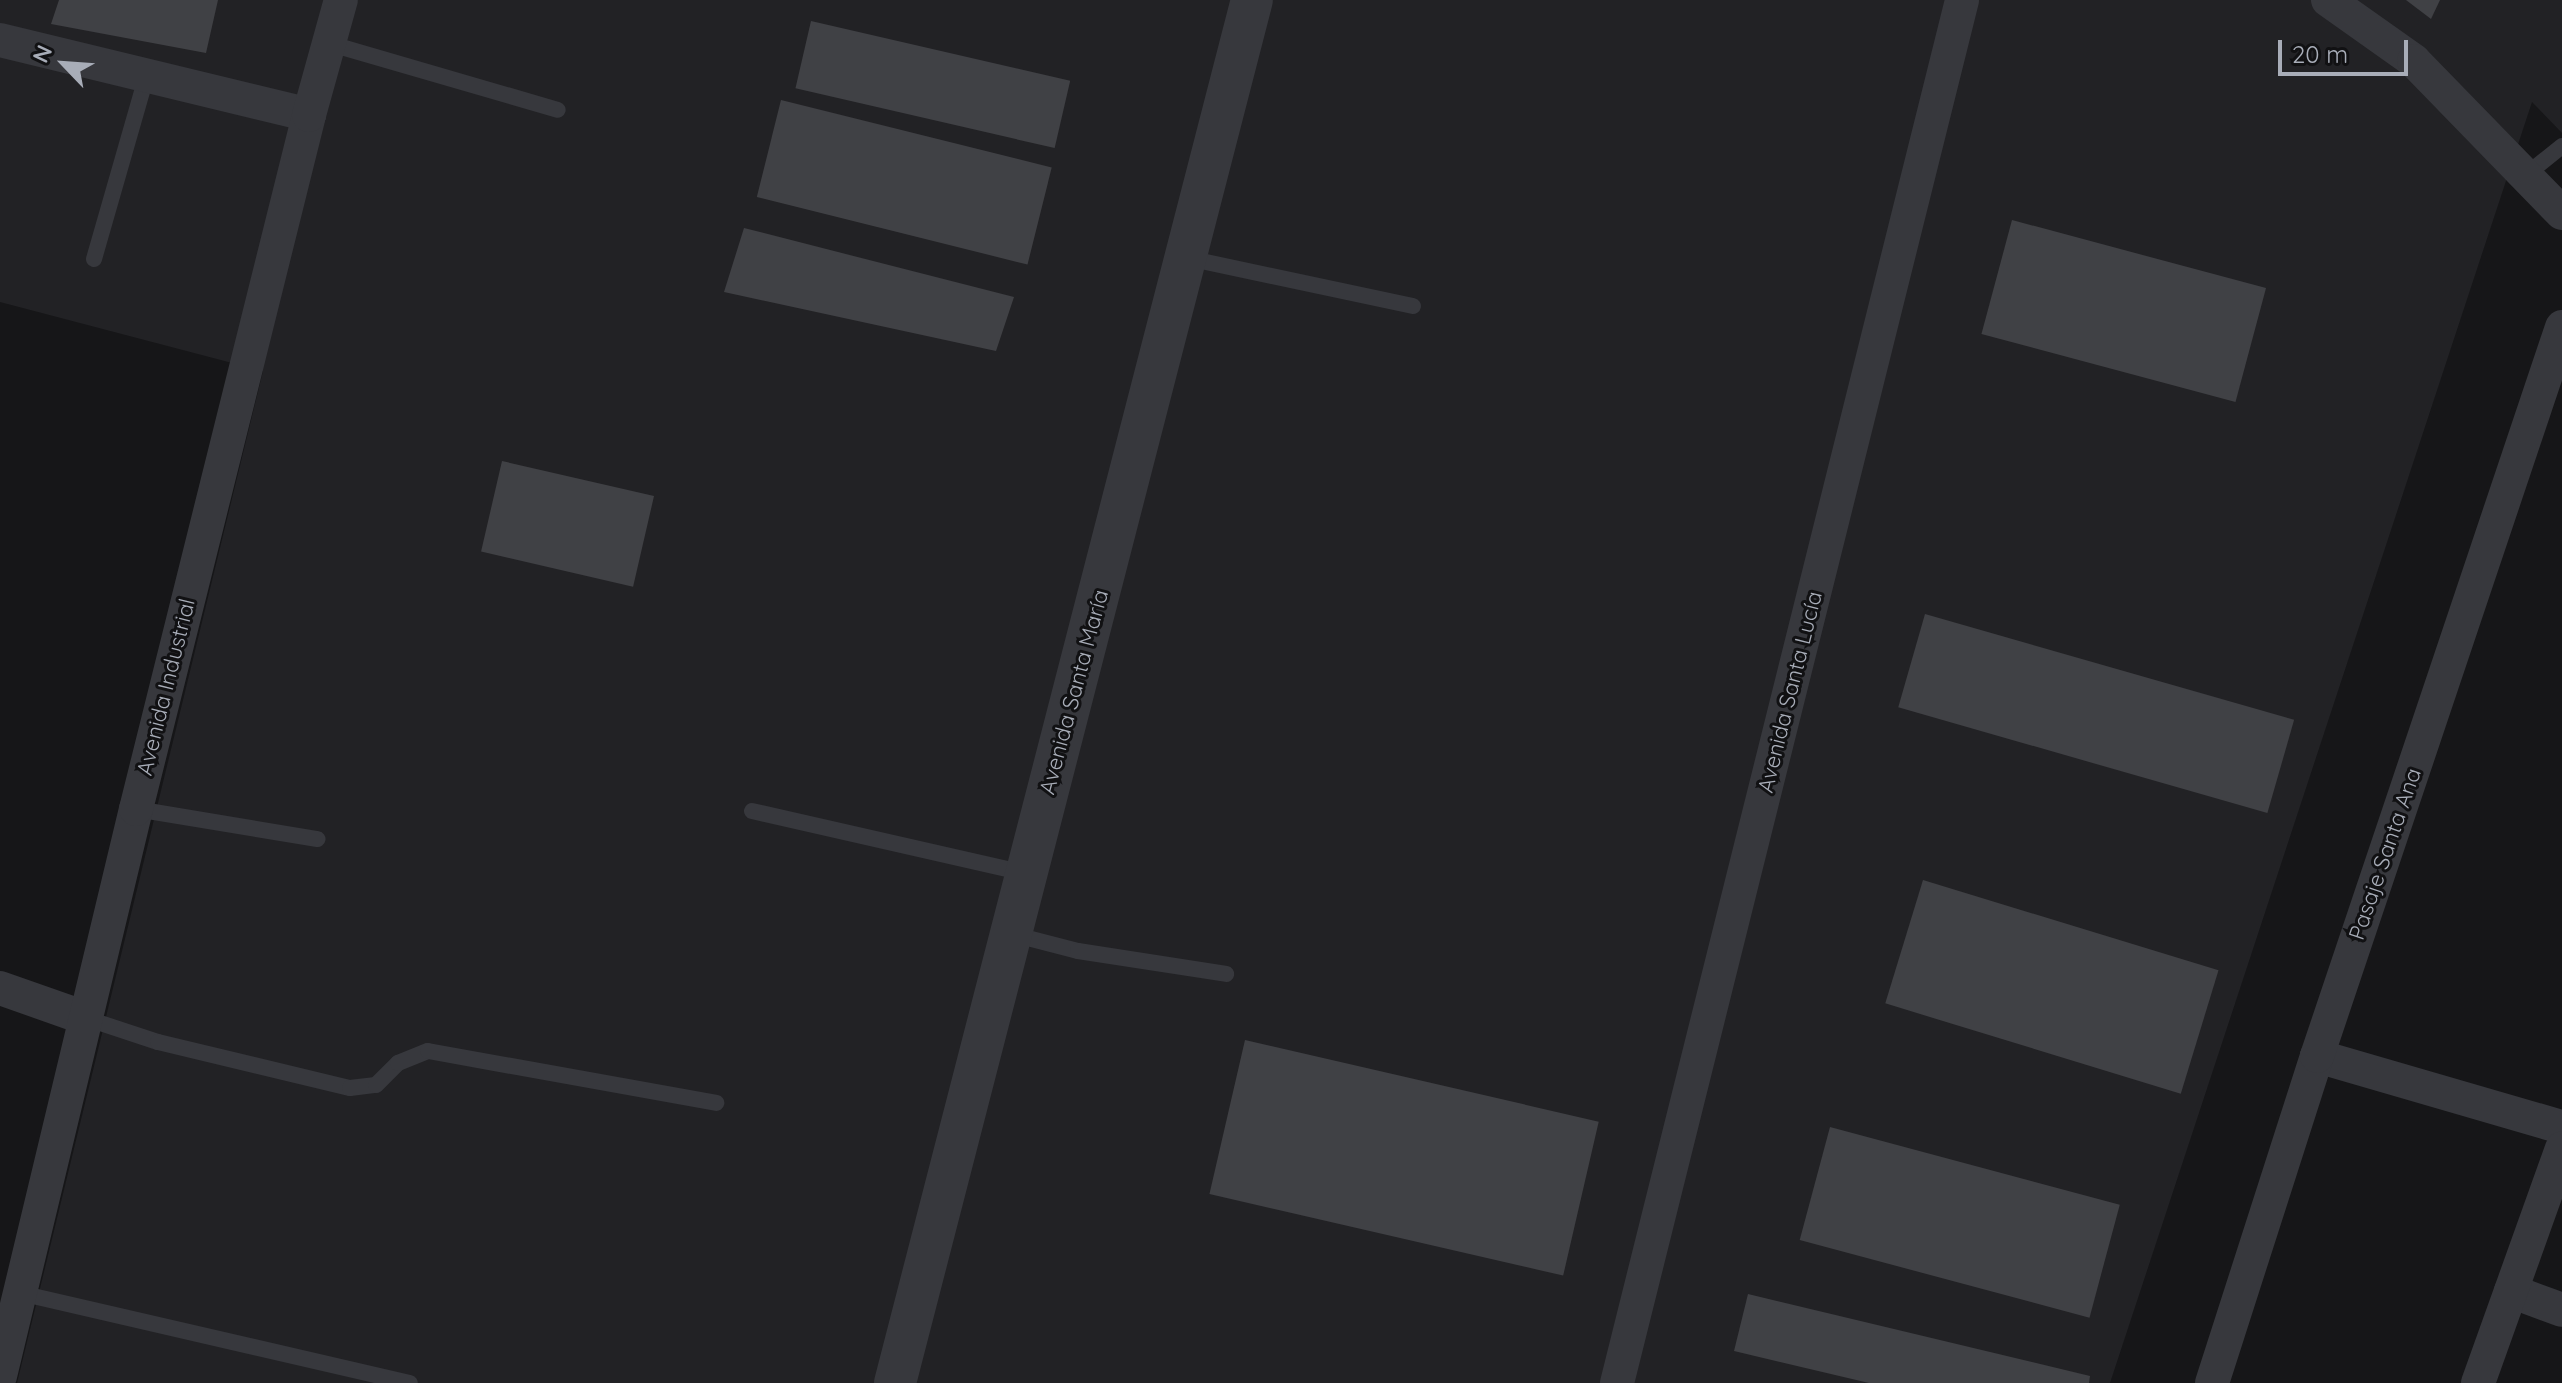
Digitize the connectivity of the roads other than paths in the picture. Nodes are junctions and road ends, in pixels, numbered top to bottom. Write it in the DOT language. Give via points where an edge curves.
graph roads {
  1 [pos="341,0"];
  2 [pos="1252,0"];
  3 [pos="1962,0"];
  4 [pos="2328,0"];
  5 [pos="0,40"];
  6 [pos="331,44"];
  7 [pos="147,74"];
  8 [pos="558,110"];
  9 [pos="309,115"];
  10 [pos="2562,146"];
  11 [pos="2526,175"];
  12 [pos="2562,213"];
  13 [pos="1187,258"];
  14 [pos="94,259"];
  15 [pos="1413,306"];
  16 [pos="2562,327"];
  17 [pos="136,809"];
  18 [pos="752,811"];
  19 [pos="318,839"];
  20 [pos="1026,873"];
  21 [pos="1011,933"];
  22 [pos="1226,974"];
  23 [pos="0,988"];
  24 [pos="85,1018"];
  25 [pos="2317,1056"];
  26 [pos="716,1103"];
  27 [pos="2562,1127"];
  28 [pos="2562,1149"];
  29 [pos="2511,1291"];
  30 [pos="20,1293"];
  31 [pos="2562,1310"];
  32 [pos="0,1376"];
  33 [pos="410,1383"];
  34 [pos="895,1383"];
  35 [pos="1617,1383"];
  36 [pos="2212,1383"];
  37 [pos="2478,1383"];
  1 -- 6 [label="street, Avenida Industrial"];
  2 -- 13 [label="street, Avenida Santa María"];
  3 -- 35 [label="street, Avenida Santa Lucía"];
  4 -- 11 [label="street" via="2414,61"];
  5 -- 7 [label="street"];
  6 -- 8 [label="lane"];
  6 -- 9 [label="street, Avenida Industrial"];
  7 -- 9 [label="street"];
  7 -- 14 [label="lane"];
  9 -- 17 [label="street, Avenida Industrial"];
  10 -- 11 [label="lane"];
  11 -- 12 [label="street"];
  13 -- 15 [label="lane"];
  13 -- 20 [label="street, Avenida Santa María"];
  16 -- 25 [label="street, Pasaje Santa Ana"];
  17 -- 19 [label="lane"];
  17 -- 24 [label="street, Avenida Industrial"];
  18 -- 20 [label="lane"];
  20 -- 21 [label="street, Avenida Santa María"];
  21 -- 22 [label="lane" via="1078,951"];
  21 -- 34 [label="street, Avenida Santa María"];
  23 -- 24 [label="street"];
  24 -- 26 [label="lane" via="158,1042 350,1088 376,1085 398,1063 428,1051"];
  24 -- 30 [label="street, Avenida Industrial"];
  25 -- 27 [label="street"];
  25 -- 36 [label="street, Pasaje Santa Ana"];
  28 -- 29 [label="street"];
  29 -- 31 [label="street"];
  29 -- 37 [label="street"];
  30 -- 32 [label="street, Avenida Industrial"];
  30 -- 33 [label="lane"];
}
